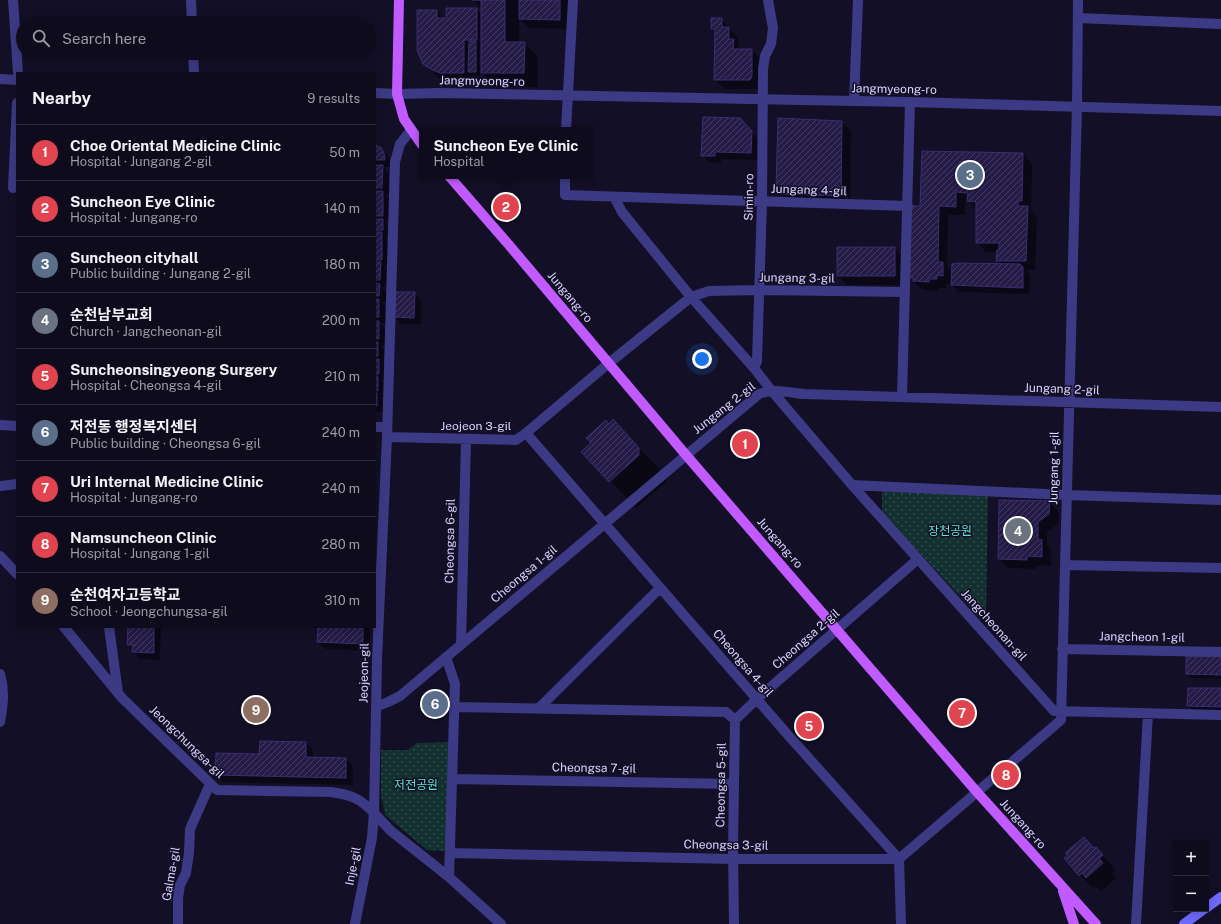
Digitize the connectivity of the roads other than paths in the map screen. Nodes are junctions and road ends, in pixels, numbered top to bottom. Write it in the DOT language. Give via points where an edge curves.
graph roads {
  1 [pos="13,0"];
  2 [pos="191,0"];
  3 [pos="399,0"];
  4 [pos="573,0"];
  5 [pos="768,0"];
  6 [pos="858,0"];
  7 [pos="1078,0"];
  8 [pos="192,16"];
  9 [pos="1078,18"];
  10 [pos="1221,24"];
  11 [pos="16,44"];
  12 [pos="17,60"];
  13 [pos="193,60"];
  14 [pos="18,72"];
  15 [pos="194,72"];
  16 [pos="0,79"];
  17 [pos="16,80"];
  18 [pos="376,93"];
  19 [pos="397,94"];
  20 [pos="567,96"];
  21 [pos="762,100"];
  22 [pos="854,101"];
  23 [pos="910,102"];
  24 [pos="1077,106"];
  25 [pos="1221,111"];
  26 [pos="16,124"];
  27 [pos="566,127"];
  28 [pos="411,130"];
  29 [pos="419,141"];
  30 [pos="452,179"];
  31 [pos="565,179"];
  32 [pos="13,188"];
  33 [pos="614,196"];
  34 [pos="762,202"];
  35 [pos="908,206"];
  36 [pos="759,290"];
  37 [pos="904,292"];
  38 [pos="691,297"];
  39 [pos="609,363"];
  40 [pos="754,368"];
  41 [pos="771,390"];
  42 [pos="902,396"];
  43 [pos="1069,402"];
  44 [pos="1221,407"];
  45 [pos="0,425"];
  46 [pos="16,426"];
  47 [pos="387,426"];
  48 [pos="376,427"];
  49 [pos="526,434"];
  50 [pos="387,437"];
  51 [pos="466,440"];
  52 [pos="686,455"];
  53 [pos="16,484"];
  54 [pos="852,485"];
  55 [pos="0,486"];
  56 [pos="1067,495"];
  57 [pos="1221,500"];
  58 [pos="605,524"];
  59 [pos="0,556"];
  60 [pos="918,559"];
  61 [pos="1065,565"];
  62 [pos="1221,568"];
  63 [pos="16,573"];
  64 [pos="660,588"];
  65 [pos="65,628"];
  66 [pos="109,628"];
  67 [pos="838,630"];
  68 [pos="460,644"];
  69 [pos="1062,649"];
  70 [pos="1221,652"];
  71 [pos="446,657"];
  72 [pos="0,674"];
  73 [pos="118,693"];
  74 [pos="757,699"];
  75 [pos="376,706"];
  76 [pos="456,706"];
  77 [pos="539,708"];
  78 [pos="1061,712"];
  79 [pos="1148,714"];
  80 [pos="1221,715"];
  81 [pos="735,720"];
  82 [pos="0,722"];
  83 [pos="453,779"];
  84 [pos="210,784"];
  85 [pos="734,784"];
  86 [pos="976,792"];
  87 [pos="374,813"];
  88 [pos="450,853"];
  89 [pos="899,858"];
  90 [pos="733,859"];
  91 [pos="449,877"];
  92 [pos="1061,885"];
  93 [pos="1221,897"];
  94 [pos="1209,905"];
  95 [pos="1201,912"];
  96 [pos="1192,920"];
  97 [pos="178,924"];
  98 [pos="355,924"];
  99 [pos="501,924"];
  100 [pos="734,924"];
  101 [pos="901,924"];
  102 [pos="1074,924"];
  103 [pos="1096,924"];
  104 [pos="1136,924"];
  105 [pos="1184,924"];
  1 -- 11 [label="street"];
  2 -- 8 [label="street"];
  3 -- 19 [label="main road"];
  4 -- 20 [label="street"];
  5 -- 21 [label="street, Simin-ro" via="773,28 763,69"];
  6 -- 22 [label="street"];
  7 -- 9 [label="street, Jungang 1-gil"];
  9 -- 10 [label="street"];
  9 -- 24 [label="street, Jungang 1-gil"];
  12 -- 14 [label="street"];
  13 -- 15 [label="street"];
  16 -- 17 [label="street"];
  18 -- 19 [label="street, Jangmyeong-ro"];
  19 -- 20 [label="street, Jangmyeong-ro"];
  19 -- 28 [label="main road" via="404,119"];
  20 -- 21 [label="street, Jangmyeong-ro"];
  20 -- 27 [label="street"];
  21 -- 22 [label="street, Jangmyeong-ro"];
  21 -- 34 [label="street, Simin-ro"];
  22 -- 23 [label="street, Jangmyeong-ro"];
  23 -- 24 [label="street, Jangmyeong-ro"];
  23 -- 35 [label="street"];
  24 -- 25 [label="street, Jangmyeong-ro"];
  24 -- 43 [label="street, Jungang 1-gil"];
  26 -- 32 [label="street"];
  28 -- 29 [label="main road"];
  28 -- 47 [label="street, Jeojeon-gil" via="400,144 395,162"];
  30 -- 39 [label="main road, Jungang-ro"];
  31 -- 33 [label="street, Jungang 4-gil" via="565,195"];
  33 -- 34 [label="street, Jungang 4-gil"];
  33 -- 38 [label="street" via="622,212"];
  34 -- 35 [label="street, Jungang 4-gil"];
  34 -- 36 [label="street, Simin-ro"];
  35 -- 37 [label="street"];
  36 -- 37 [label="street, Jungang 3-gil"];
  36 -- 38 [label="street, Jungang 3-gil" via="709,291"];
  36 -- 40 [label="street, Simin-ro" via="757,361"];
  37 -- 42 [label="street"];
  38 -- 39 [label="street, Jungang 3-gil"];
  38 -- 40 [label="street"];
  39 -- 49 [label="street, Jeojeon 3-gil"];
  39 -- 52 [label="main road, Jungang-ro"];
  40 -- 41 [label="street"];
  41 -- 42 [label="street, Jungang 2-gil" via="805,394"];
  41 -- 52 [label="street, Jungang 2-gil" via="759,394"];
  41 -- 54 [label="street, Jangcheonan-gil"];
  42 -- 43 [label="street, Jungang 2-gil"];
  43 -- 44 [label="street, Jungang 2-gil"];
  43 -- 56 [label="street, Jungang 1-gil"];
  45 -- 46 [label="street"];
  47 -- 48 [label="street"];
  47 -- 50 [label="street, Jeojeon-gil"];
  49 -- 51 [label="street, Jeojeon 3-gil" via="516,440"];
  49 -- 58 [label="street, Cheongsa 4-gil"];
  50 -- 51 [label="street, Jeojeon 3-gil"];
  50 -- 75 [label="street, Jeojeon-gil"];
  51 -- 68 [label="street, Cheongsa 6-gil"];
  52 -- 58 [label="street, Cheongsa 1-gil"];
  52 -- 67 [label="main road, Jungang-ro"];
  53 -- 55 [label="street"];
  54 -- 56 [label="street"];
  54 -- 60 [label="street, Jangcheonan-gil"];
  56 -- 57 [label="street"];
  56 -- 61 [label="street, Jungang 1-gil"];
  58 -- 64 [label="street, Cheongsa 4-gil"];
  58 -- 68 [label="street, Cheongsa 1-gil"];
  59 -- 63 [label="street"];
  60 -- 67 [label="street, Cheongsa 2-gil"];
  60 -- 78 [label="street, Jangcheonan-gil" via="1054,711"];
  61 -- 62 [label="street"];
  61 -- 69 [label="street, Jungang 1-gil"];
  64 -- 74 [label="street, Cheongsa 4-gil"];
  64 -- 77 [label="street"];
  65 -- 73 [label="street, Jeongchungsa-gil"];
  66 -- 73 [label="street"];
  67 -- 74 [label="street, Cheongsa 2-gil"];
  67 -- 86 [label="main road, Jungang-ro"];
  68 -- 71 [label="street, Cheongsa 1-gil"];
  69 -- 70 [label="street, Jangcheon 1-gil"];
  69 -- 78 [label="street, Jungang 1-gil"];
  71 -- 75 [label="street, Cheongsa 1-gil" via="400,696"];
  71 -- 76 [label="street" via="455,684"];
  72 -- 82 [label="street" via="4,688"];
  73 -- 84 [label="street, Jeongchungsa-gil"];
  74 -- 81 [label="street, Cheongsa 2-gil"];
  74 -- 89 [label="street, Cheongsa 4-gil"];
  75 -- 87 [label="street, Jeojeon-gil"];
  76 -- 77 [label="street"];
  76 -- 83 [label="street"];
  77 -- 81 [label="street" via="726,712"];
  78 -- 79 [label="street"];
  78 -- 86 [label="street, Jungang 1-gil" via="1061,720"];
  79 -- 80 [label="street"];
  79 -- 104 [label="street"];
  81 -- 85 [label="street, Cheongsa 5-gil"];
  83 -- 85 [label="street, Cheongsa 7-gil"];
  83 -- 88 [label="street"];
  84 -- 87 [label="street, Jeongchungsa-gil" via="217,790 331,792 349,795 365,804"];
  84 -- 97 [label="street, Galma-gil" via="190,829 186,872 178,898"];
  85 -- 90 [label="street, Cheongsa 5-gil"];
  86 -- 89 [label="street"];
  86 -- 92 [label="main road, Jungang-ro"];
  87 -- 91 [label="street" via="391,831"];
  87 -- 98 [label="street, Inje-gil" via="372,838"];
  88 -- 90 [label="street, Cheongsa 3-gil"];
  88 -- 91 [label="street"];
  89 -- 90 [label="street, Cheongsa 3-gil"];
  89 -- 101 [label="street"];
  90 -- 100 [label="street, Cheongsa 5-gil"];
  91 -- 99 [label="street"];
  92 -- 102 [label="main road"];
  92 -- 103 [label="main road, Jungang-ro"];
  93 -- 94 [label="main road"];
  95 -- 96 [label="main road"];
  96 -- 105 [label="main road"];
}
